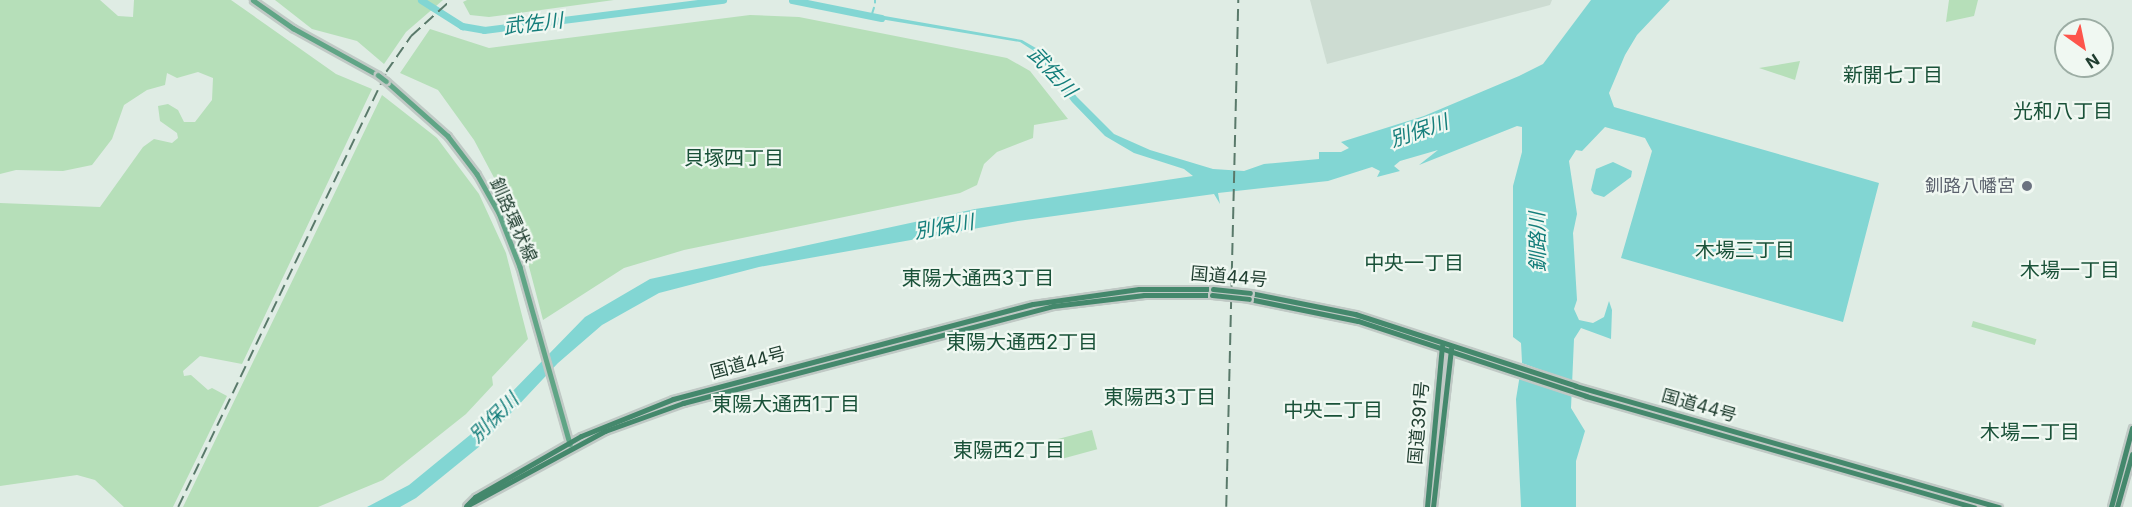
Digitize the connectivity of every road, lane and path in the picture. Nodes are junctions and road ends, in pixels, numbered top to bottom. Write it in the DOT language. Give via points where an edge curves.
graph roads {
  1 [pos="254,0"];
  2 [pos="1443,344"];
  3 [pos="1451,347"];
  4 [pos="1576,389"];
  5 [pos="2132,428"];
  6 [pos="571,445"];
  7 [pos="2132,454"];
  8 [pos="466,506"];
  9 [pos="1427,507"];
  10 [pos="1433,507"];
  11 [pos="1974,507"];
  12 [pos="1999,507"];
  13 [pos="2111,507"];
  14 [pos="2117,507"];
  1 -- 6 [label="main road, 釧路環状線, bridge" via="293,28 386,81 431,118 477,174 510,240"];
  2 -- 3 [label="highway, 国道44号"];
  2 -- 6 [label="highway, 国道44号, bridge" via="1249,296 1212,292 1110,298 1010,315 655,411"];
  2 -- 9 [label="highway, 国道391号"];
  3 -- 4 [label="highway, 国道44号"];
  3 -- 10 [label="highway, 国道391号"];
  4 -- 11 [label="highway, 国道44号"];
  4 -- 12 [label="highway, 国道44号"];
  5 -- 13 [label="highway"];
  6 -- 8 [label="highway, 国道44号"];
  7 -- 14 [label="highway"];
}
